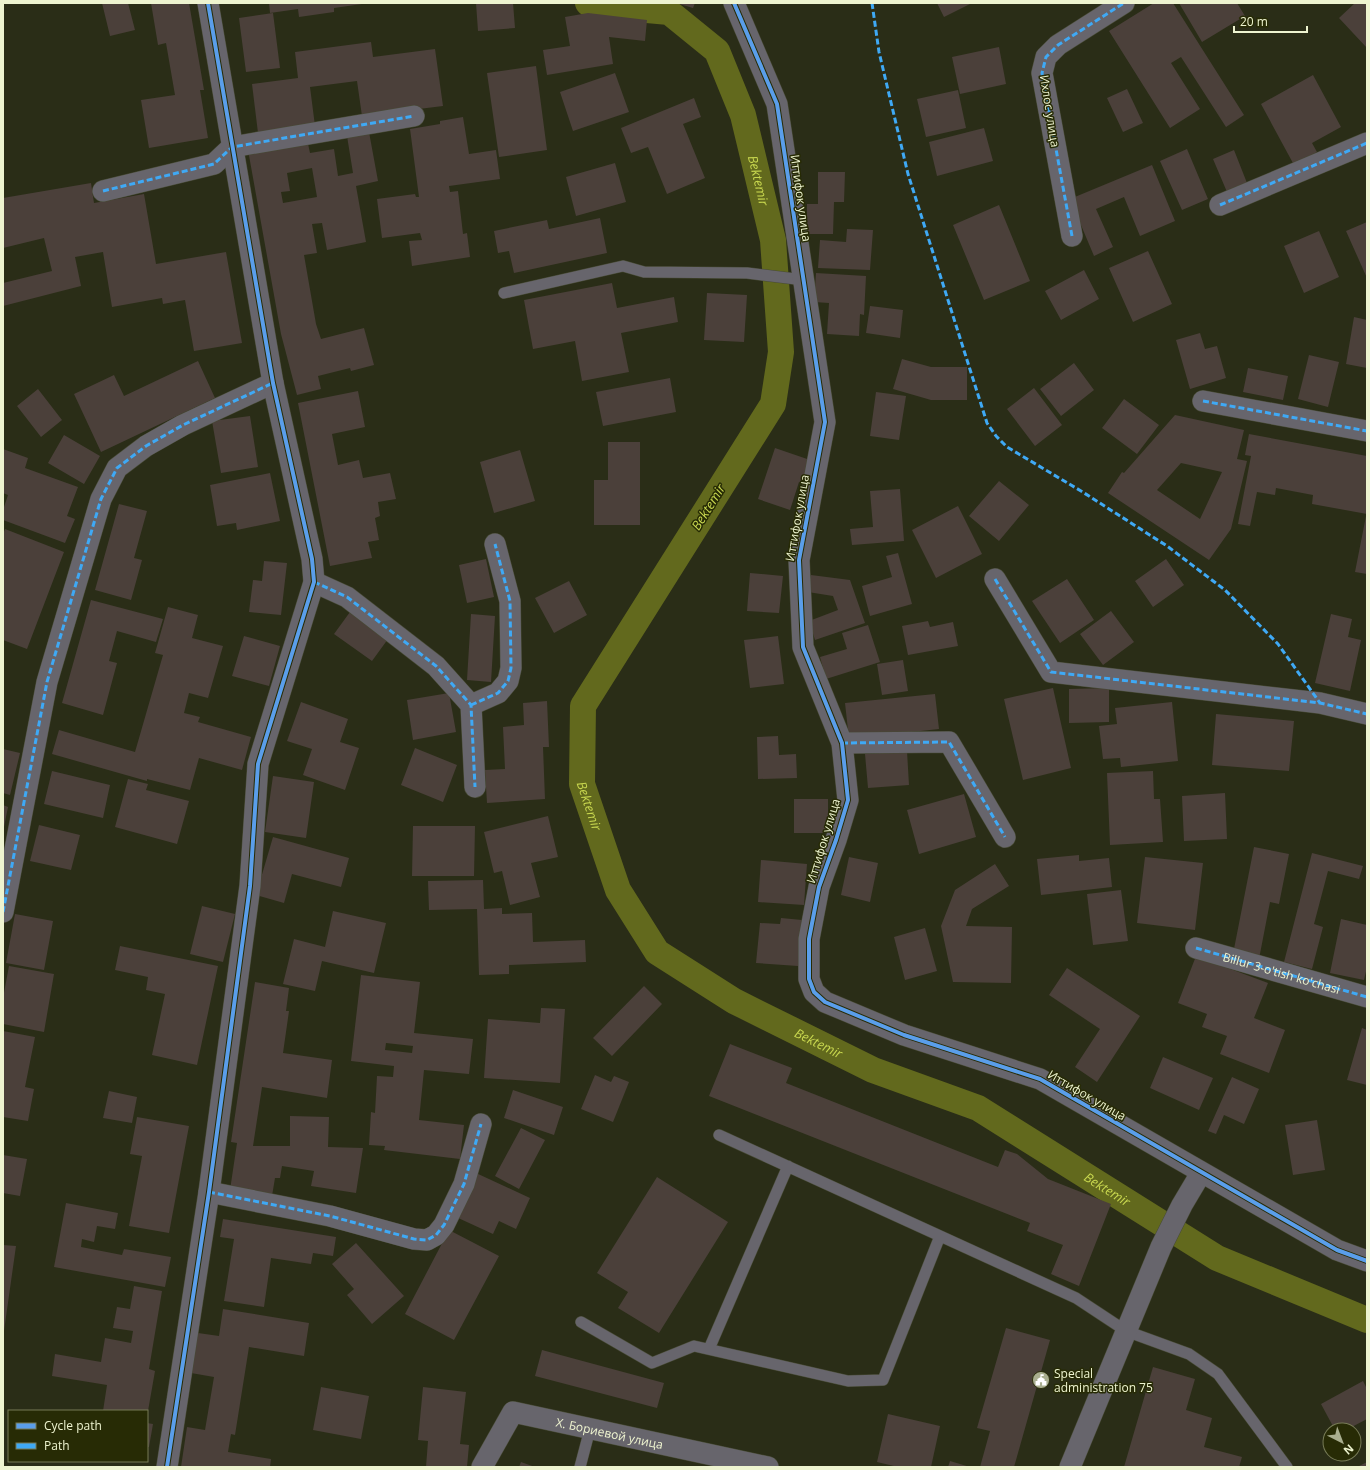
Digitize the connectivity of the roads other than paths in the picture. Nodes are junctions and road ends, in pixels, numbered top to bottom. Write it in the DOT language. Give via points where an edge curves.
graph roads {
  1 [pos="208,3"];
  2 [pos="734,3"];
  3 [pos="1124,3"];
  4 [pos="414,116"];
  5 [pos="1367,143"];
  6 [pos="232,147"];
  7 [pos="103,190"];
  8 [pos="1220,205"];
  9 [pos="1072,236"];
  10 [pos="796,280"];
  11 [pos="504,293"];
  12 [pos="272,382"];
  13 [pos="1203,401"];
  14 [pos="1367,431"];
  15 [pos="494,544"];
  16 [pos="995,579"];
  17 [pos="314,582"];
  18 [pos="471,705"];
  19 [pos="1367,714"];
  20 [pos="842,743"];
  21 [pos="475,787"];
  22 [pos="1005,837"];
  23 [pos="3,912"];
  24 [pos="1196,948"];
  25 [pos="1367,997"];
  26 [pos="481,1124"];
  27 [pos="719,1135"];
  28 [pos="788,1166"];
  29 [pos="1201,1173"];
  30 [pos="209,1192"];
  31 [pos="940,1236"];
  32 [pos="1367,1262"];
  33 [pos="581,1322"];
  34 [pos="1126,1331"];
  35 [pos="709,1349"];
  36 [pos="590,1429"];
  37 [pos="167,1467"];
  38 [pos="482,1467"];
  39 [pos="580,1467"];
  40 [pos="768,1467"];
  41 [pos="1070,1467"];
  42 [pos="1287,1467"];
  1 -- 6 [label="street"];
  2 -- 10 [label="street, Иттифок улица" via="777,104"];
  3 -- 9 [label="street, Ихлос улица" via="1058,45 1046,57 1042,73"];
  4 -- 6 [label="street"];
  5 -- 8 [label="street"];
  6 -- 7 [label="street" via="214,164"];
  6 -- 12 [label="street"];
  10 -- 11 [label="lane" via="747,273 644,272 623,266"];
  10 -- 20 [label="street, Иттифок улица" via="825,422 799,560 803,647"];
  12 -- 17 [label="street" via="312,559"];
  12 -- 23 [label="street" via="146,446 117,468 101,499 47,682"];
  13 -- 14 [label="street"];
  15 -- 18 [label="street" via="510,601 511,668 508,681 498,693"];
  16 -- 19 [label="street" via="1051,672 1320,703"];
  17 -- 18 [label="street" via="347,597 436,666"];
  17 -- 30 [label="street" via="258,764 250,886"];
  18 -- 21 [label="street"];
  20 -- 22 [label="street" via="949,742"];
  20 -- 29 [label="street, Иттифок улица" via="848,800 819,886 809,938 809,979 814,992 825,1002 904,1035 1040,1079"];
  24 -- 25 [label="street, Billur 3-o'tish ko'chasi"];
  26 -- 30 [label="street" via="464,1184 444,1225 436,1235 427,1240 414,1239 330,1216"];
  27 -- 28 [label="lane"];
  28 -- 31 [label="lane"];
  28 -- 35 [label="lane"];
  29 -- 32 [label="street, Иттифок улица" via="1337,1250"];
  29 -- 34 [label="street" via="1161,1247"];
  30 -- 37 [label="street"];
  31 -- 34 [label="lane" via="1076,1298"];
  31 -- 35 [label="lane" via="883,1380 848,1381"];
  33 -- 35 [label="lane" via="652,1363 694,1346"];
  34 -- 41 [label="street"];
  34 -- 42 [label="lane" via="1189,1354 1218,1374"];
  36 -- 38 [label="street, Х. Бориевой улица" via="512,1412"];
  36 -- 39 [label="lane"];
  36 -- 40 [label="street, Х. Бориевой улица"];
}
